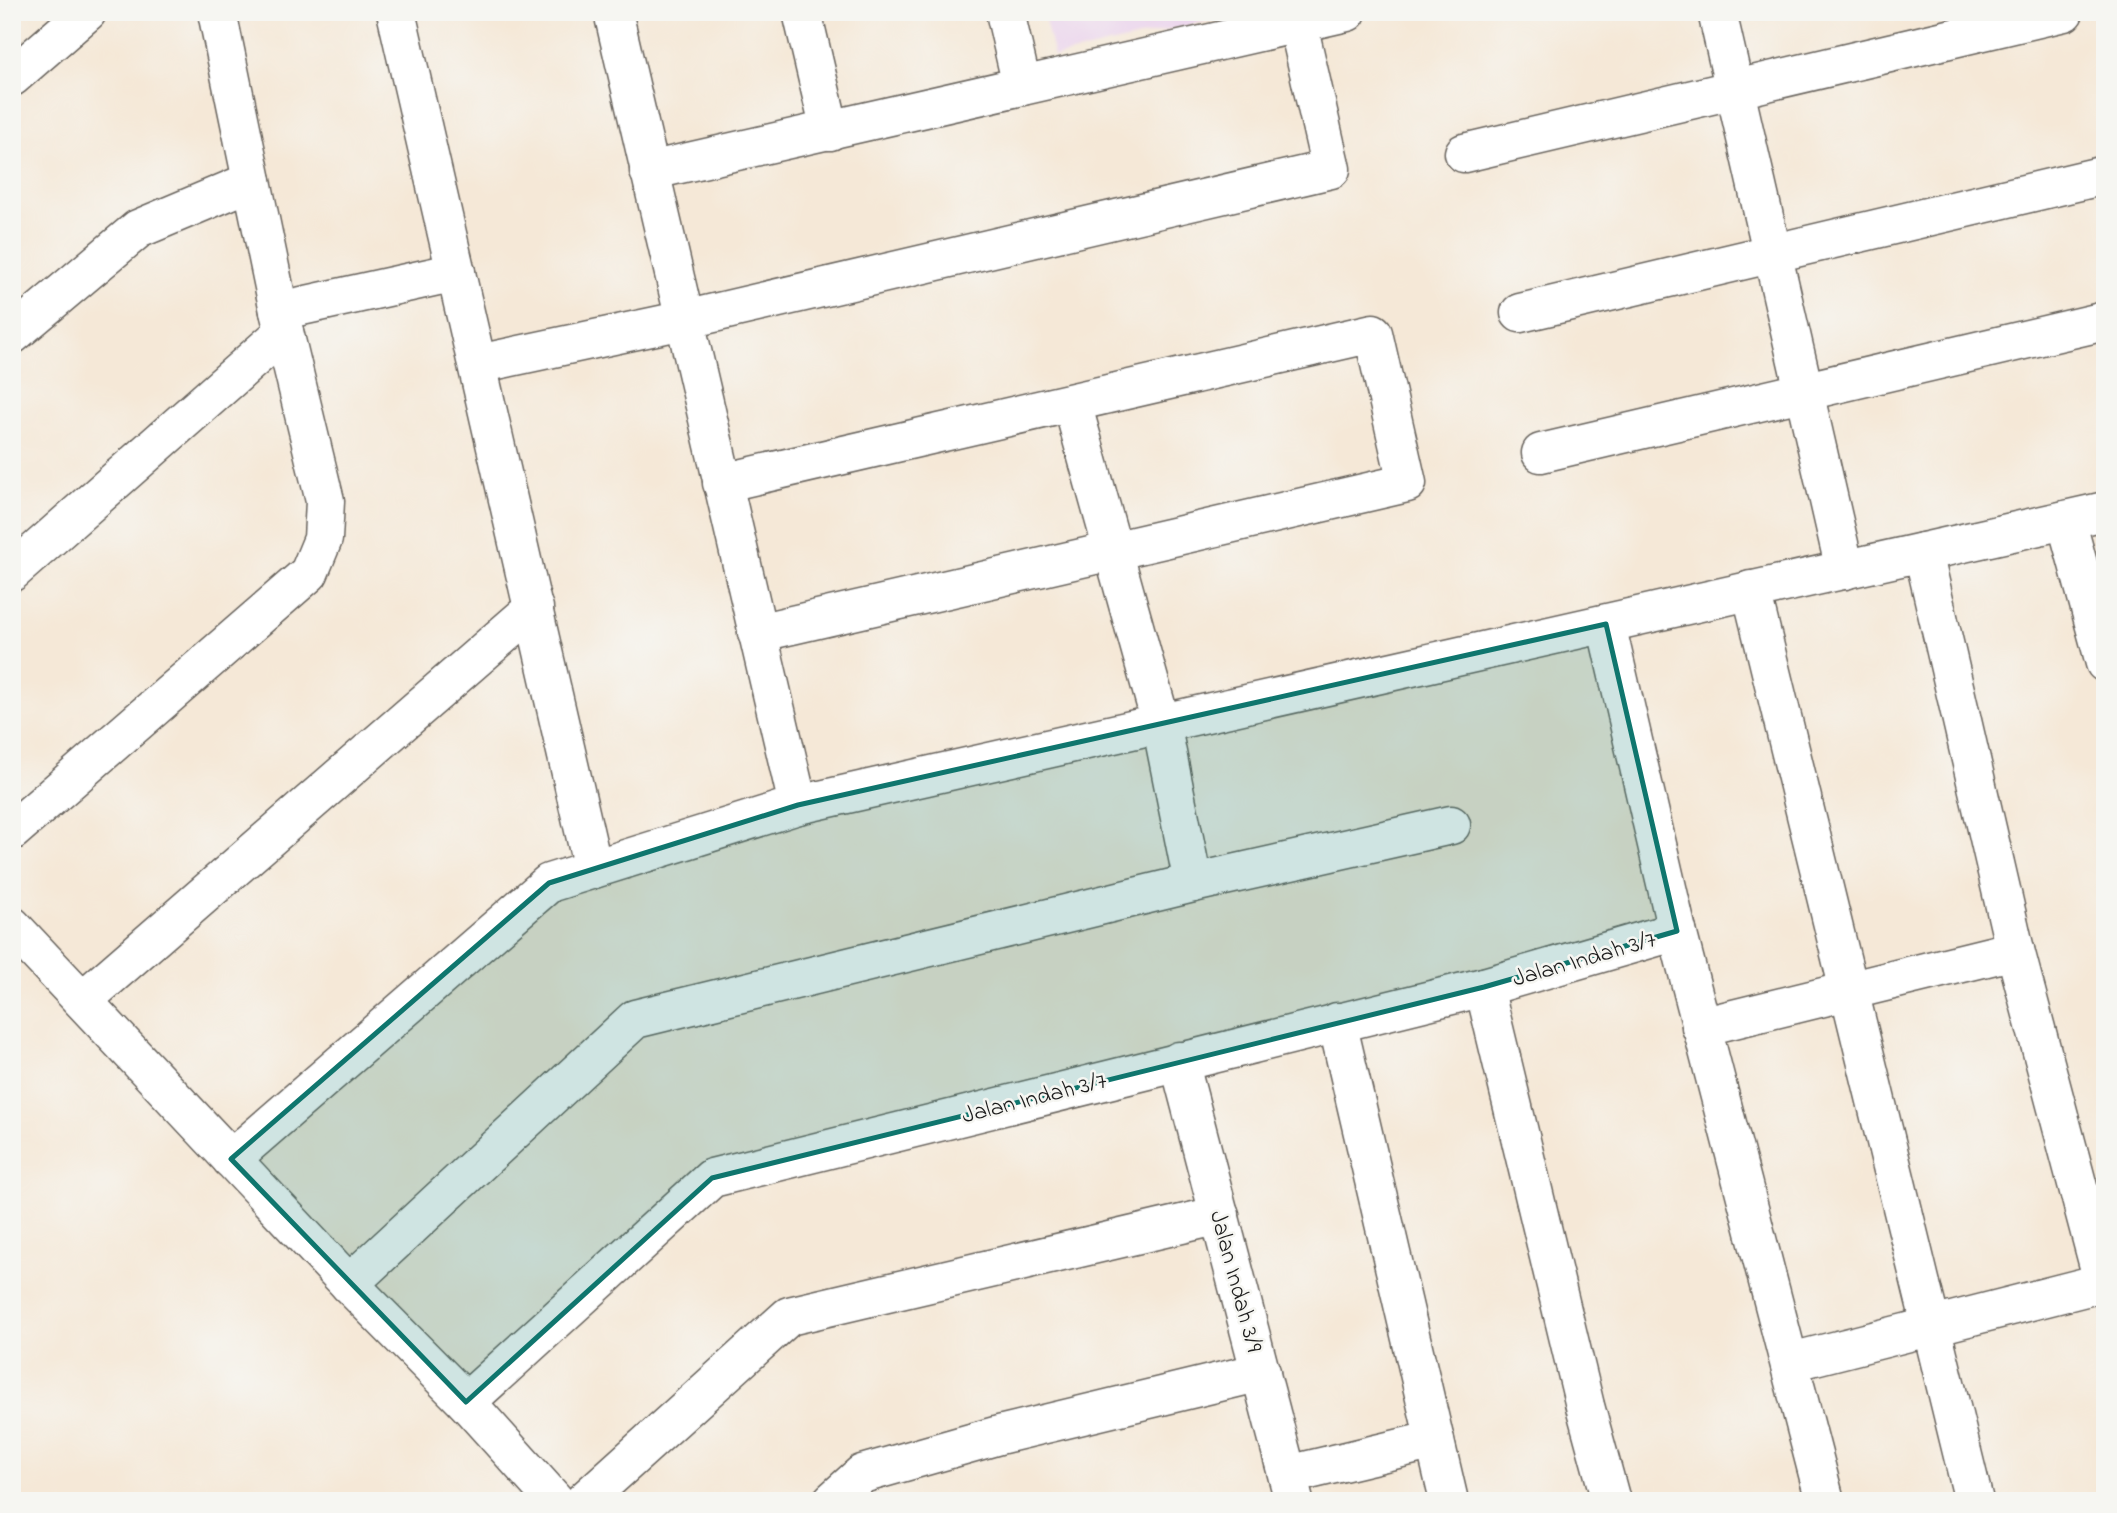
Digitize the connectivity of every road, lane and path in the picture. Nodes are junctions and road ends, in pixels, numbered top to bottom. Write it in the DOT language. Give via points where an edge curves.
graph roads {
  1 [pos="87,12"];
  2 [pos="217,12"];
  3 [pos="396,12"];
  4 [pos="613,12"];
  5 [pos="802,12"];
  6 [pos="1005,12"];
  7 [pos="1347,12"];
  8 [pos="1717,12"];
  9 [pos="2064,12"];
  10 [pos="1298,24"];
  11 [pos="12,77"];
  12 [pos="1022,86"];
  13 [pos="1735,90"];
  14 [pos="830,131"];
  15 [pos="1464,153"];
  16 [pos="649,172"];
  17 [pos="2105,175"];
  18 [pos="251,181"];
  19 [pos="1772,253"];
  20 [pos="456,272"];
  21 [pos="1520,313"];
  22 [pos="684,320"];
  23 [pos="2105,321"];
  24 [pos="281,322"];
  25 [pos="12,335"];
  26 [pos="478,364"];
  27 [pos="1804,391"];
  28 [pos="1072,403"];
  29 [pos="1541,453"];
  30 [pos="722,483"];
  31 [pos="2105,511"];
  32 [pos="2066,520"];
  33 [pos="1113,551"];
  34 [pos="1923,552"];
  35 [pos="1845,570"];
  36 [pos="12,572"];
  37 [pos="1751,590"];
  38 [pos="534,608"];
  39 [pos="1606,624"];
  40 [pos="757,633"];
  41 [pos="2105,663"];
  42 [pos="1161,723"];
  43 [pos="797,805"];
  44 [pos="1451,825"];
  45 [pos="12,831"];
  46 [pos="593,869"];
  47 [pos="1193,883"];
  48 [pos="12,926"];
  49 [pos="1677,931"];
  50 [pos="2015,950"];
  51 [pos="1484,987"];
  52 [pos="1849,992"];
  53 [pos="83,1000"];
  54 [pos="1337,1022"];
  55 [pos="1701,1027"];
  56 [pos="1179,1061"];
  57 [pos="231,1159"];
  58 [pos="1220,1215"];
  59 [pos="349,1284"];
  60 [pos="2104,1285"];
  61 [pos="1933,1327"];
  62 [pos="1791,1362"];
  63 [pos="1261,1373"];
  64 [pos="466,1402"];
  65 [pos="1435,1440"];
  66 [pos="1291,1488"];
  67 [pos="555,1501"];
  68 [pos="584,1501"];
  69 [pos="832,1501"];
  70 [pos="1449,1501"];
  71 [pos="1611,1501"];
  72 [pos="1825,1501"];
  73 [pos="1974,1501"];
  1 -- 11 [label="street"];
  2 -- 18 [label="street"];
  3 -- 20 [label="street"];
  4 -- 16 [label="street"];
  5 -- 14 [label="street"];
  6 -- 12 [label="street"];
  7 -- 10 [label="street"];
  8 -- 13 [label="street"];
  9 -- 13 [label="street"];
  10 -- 12 [label="street"];
  10 -- 22 [label="street" via="1331,169"];
  12 -- 14 [label="street"];
  13 -- 15 [label="street"];
  13 -- 19 [label="street"];
  14 -- 16 [label="street"];
  16 -- 22 [label="street"];
  17 -- 19 [label="street"];
  18 -- 24 [label="street"];
  18 -- 25 [label="street" via="138,229"];
  19 -- 21 [label="street"];
  19 -- 27 [label="street"];
  20 -- 24 [label="street"];
  20 -- 26 [label="street"];
  22 -- 26 [label="street"];
  22 -- 30 [label="street"];
  23 -- 27 [label="street"];
  24 -- 36 [label="street"];
  24 -- 45 [label="street" via="325,501 323,539 309,573"];
  26 -- 38 [label="street"];
  27 -- 29 [label="street"];
  27 -- 35 [label="street"];
  28 -- 30 [label="street"];
  28 -- 33 [label="street"];
  28 -- 33 [label="street" via="1373,333 1407,483"];
  30 -- 40 [label="street"];
  31 -- 32 [label="street"];
  32 -- 34 [label="street"];
  32 -- 41 [label="street"];
  33 -- 40 [label="street"];
  33 -- 42 [label="street"];
  34 -- 35 [label="street"];
  34 -- 50 [label="street"];
  35 -- 37 [label="street"];
  37 -- 39 [label="street"];
  37 -- 52 [label="street"];
  38 -- 46 [label="street"];
  38 -- 53 [label="street"];
  39 -- 42 [label="street"];
  39 -- 49 [label="street"];
  40 -- 43 [label="street"];
  42 -- 43 [label="street"];
  42 -- 47 [label="street"];
  43 -- 46 [label="street"];
  44 -- 47 [label="street"];
  46 -- 57 [label="street" via="549,883"];
  47 -- 59 [label="street" via="635,1019"];
  48 -- 53 [label="street"];
  49 -- 51 [label="street, Jalan Indah 3/7"];
  49 -- 55 [label="street"];
  50 -- 52 [label="street"];
  50 -- 60 [label="street"];
  51 -- 54 [label="street, Jalan Indah 3/7"];
  51 -- 71 [label="street"];
  52 -- 55 [label="street"];
  52 -- 61 [label="street"];
  53 -- 57 [label="street"];
  54 -- 56 [label="street, Jalan Indah 3/7"];
  54 -- 65 [label="street"];
  55 -- 62 [label="street"];
  56 -- 58 [label="street, Jalan Indah 3/9"];
  56 -- 64 [label="street, Jalan Indah 3/7" via="712,1178"];
  57 -- 59 [label="street"];
  58 -- 63 [label="street, Jalan Indah 3/9"];
  58 -- 68 [label="street" via="789,1317"];
  59 -- 64 [label="street"];
  60 -- 61 [label="street"];
  61 -- 62 [label="street"];
  61 -- 73 [label="street"];
  62 -- 72 [label="street"];
  63 -- 66 [label="street, Jalan Indah 3/9"];
  63 -- 69 [label="street" via="999,1434 862,1474"];
  64 -- 67 [label="street"];
  65 -- 66 [label="street"];
  65 -- 70 [label="street"];
}
